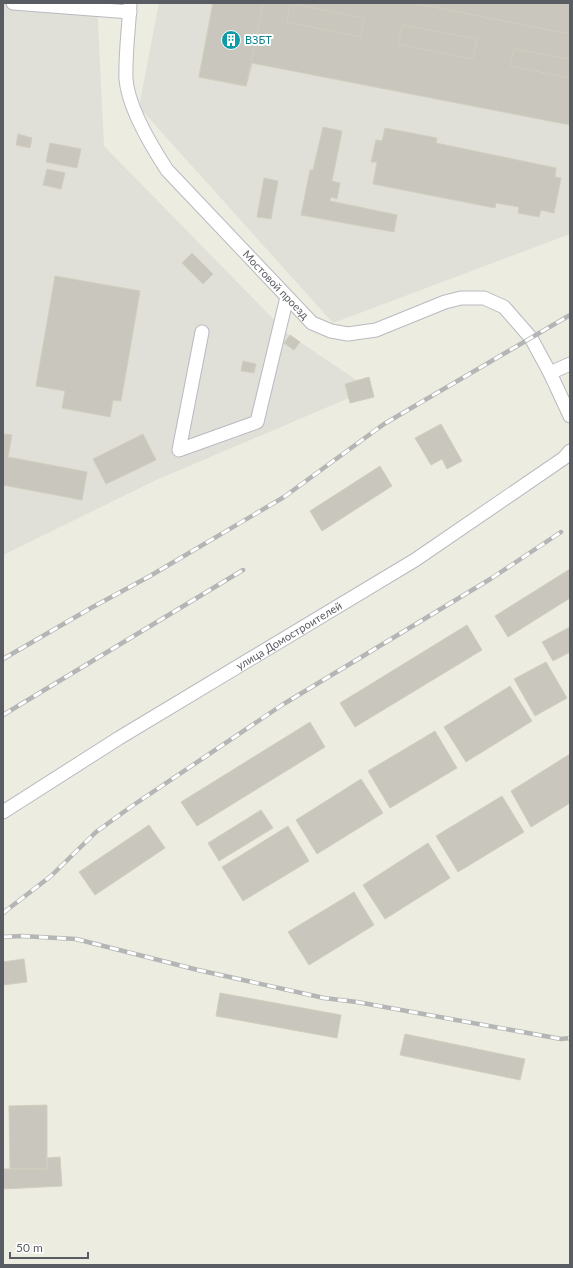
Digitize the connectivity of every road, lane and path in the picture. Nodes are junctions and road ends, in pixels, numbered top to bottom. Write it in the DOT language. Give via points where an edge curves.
graph roads {
  1 [pos="12,3"];
  2 [pos="130,8"];
  3 [pos="287,297"];
  4 [pos="202,332"];
  5 [pos="570,364"];
  6 [pos="550,373"];
  7 [pos="570,416"];
  8 [pos="570,451"];
  9 [pos="3,812"];
  1 -- 2 [label="street"];
  2 -- 3 [label="street, Мостовой проезд" via="126,80 136,114 152,148 167,170"];
  3 -- 4 [label="street" via="257,422 179,450"];
  3 -- 6 [label="street, Мостовой проезд" via="312,323 331,331 348,334 376,330 445,302 461,298 484,298 504,307 530,338"];
  5 -- 6 [label="street"];
  6 -- 7 [label="street"];
  8 -- 9 [label="street, улица Домостроителей" via="564,458 415,560 119,738"];
}
